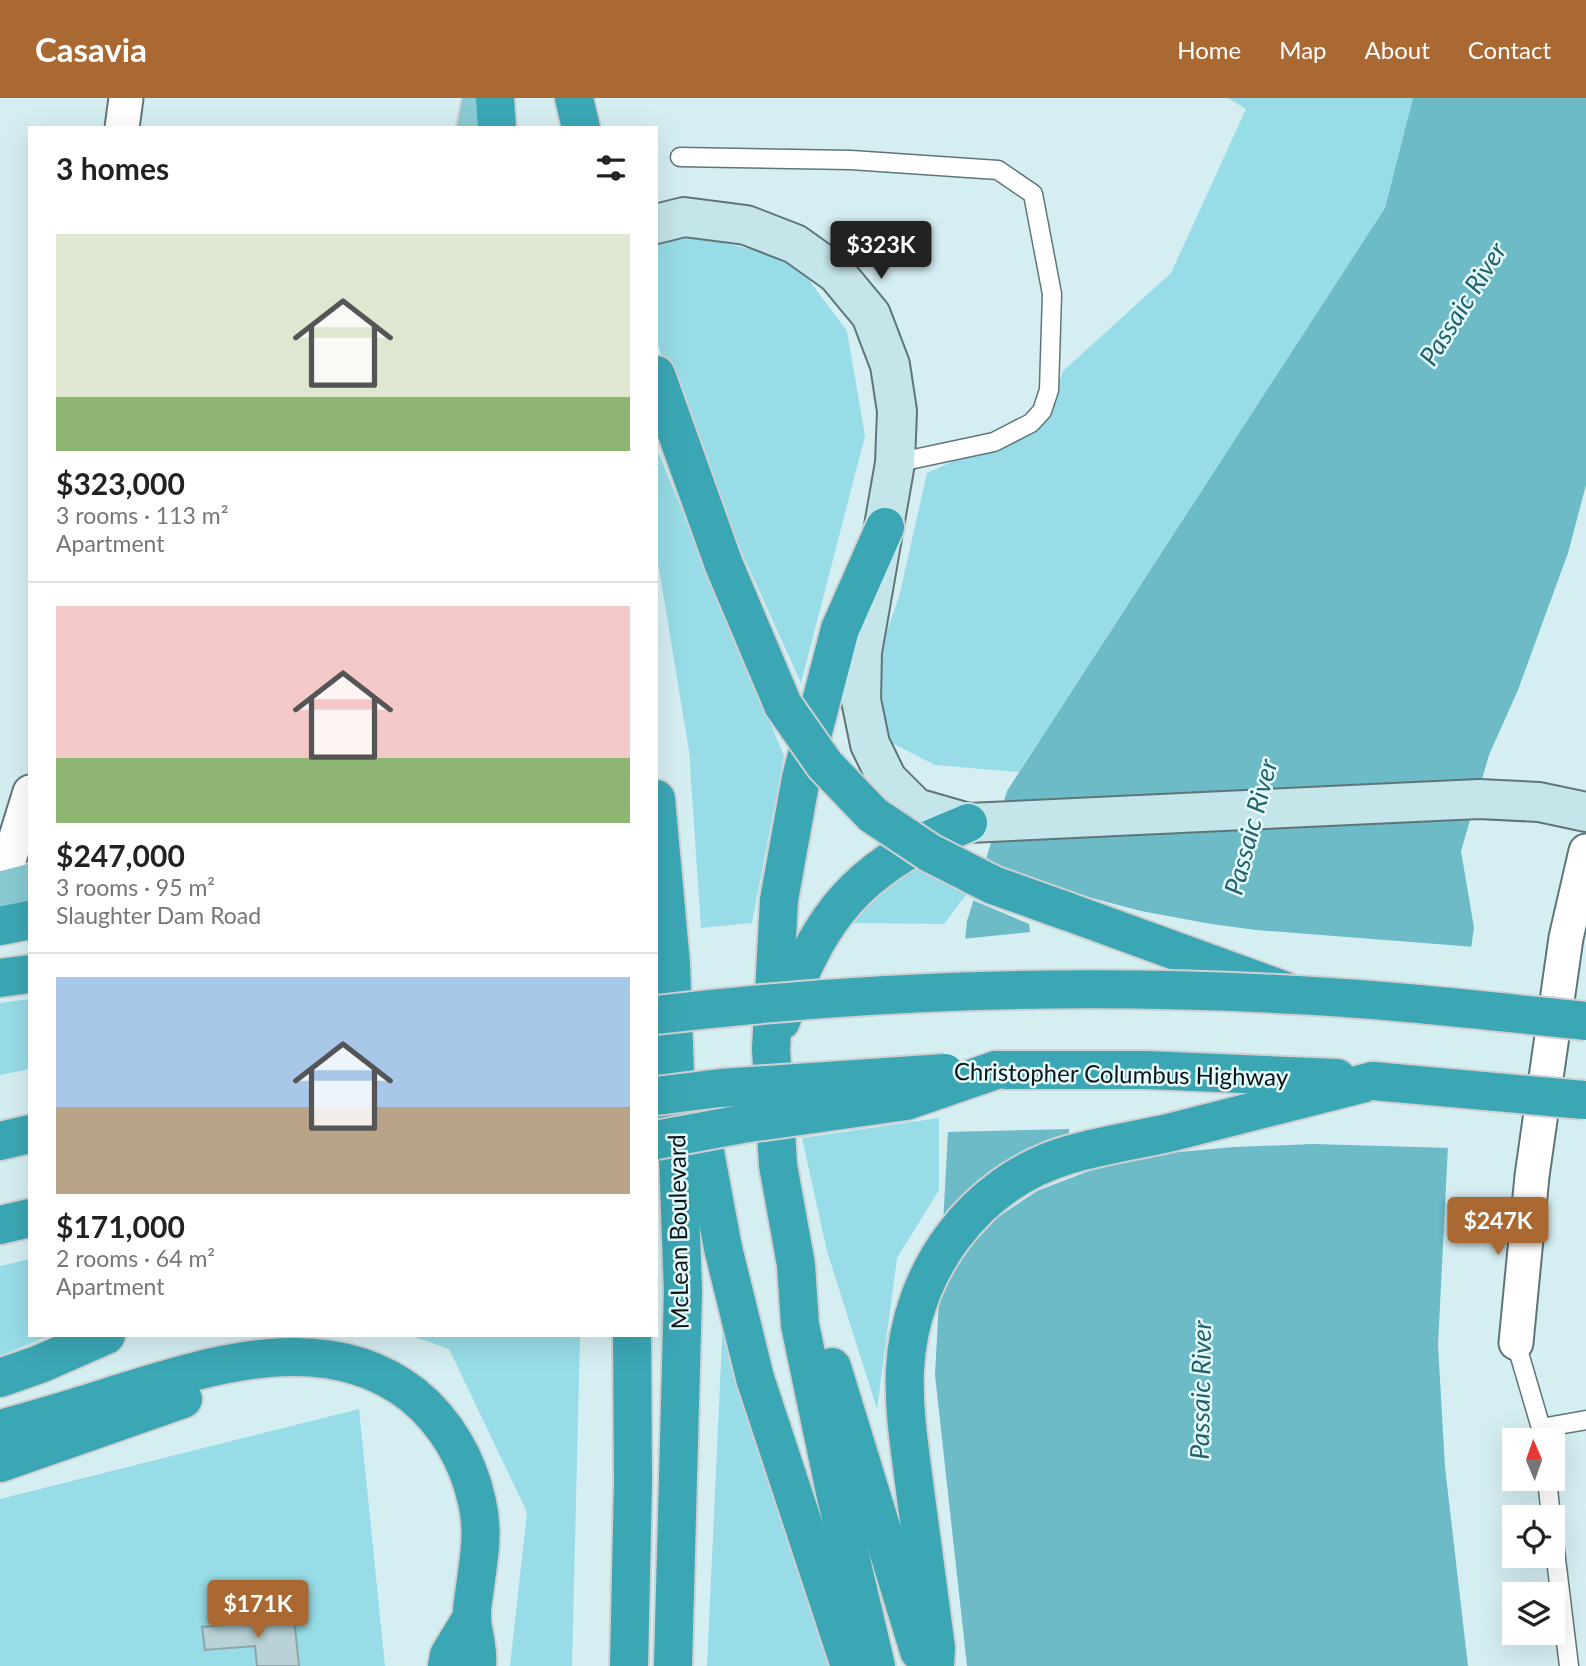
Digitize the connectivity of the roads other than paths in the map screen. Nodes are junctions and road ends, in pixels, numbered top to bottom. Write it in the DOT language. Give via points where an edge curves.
graph roads {
  1 [pos="126,98"];
  2 [pos="482,98"];
  3 [pos="495,98"];
  4 [pos="551,98"];
  5 [pos="574,98"];
  6 [pos="121,126"];
  7 [pos="476,126"];
  8 [pos="497,126"];
  9 [pos="555,126"];
  10 [pos="581,126"];
  11 [pos="680,157"];
  12 [pos="658,224"];
  13 [pos="658,380"];
  14 [pos="895,463"];
  15 [pos="885,527"];
  16 [pos="17,809"];
  17 [pos="1586,812"];
  18 [pos="658,821"];
  19 [pos="968,823"];
  20 [pos="1586,851"];
  21 [pos="0,869"];
  22 [pos="28,884"];
  23 [pos="0,891"];
  24 [pos="0,905"];
  25 [pos="28,907"];
  26 [pos="28,920"];
  27 [pos="0,926"];
  28 [pos="671,964"];
  29 [pos="28,974"];
  30 [pos="0,978"];
  31 [pos="1295,995"];
  32 [pos="658,1015"];
  33 [pos="1586,1021"];
  34 [pos="771,1049"];
  35 [pos="996,1070"];
  36 [pos="1373,1080"];
  37 [pos="658,1096"];
  38 [pos="1585,1101"];
  39 [pos="28,1121"];
  40 [pos="0,1124"];
  41 [pos="28,1134"];
  42 [pos="658,1140"];
  43 [pos="0,1141"];
  44 [pos="28,1218"];
  45 [pos="0,1225"];
  46 [pos="796,1265"];
  47 [pos="101,1337"];
  48 [pos="632,1337"];
  49 [pos="1516,1343"];
  50 [pos="310,1358"];
  51 [pos="0,1378"];
  52 [pos="1586,1420"];
  53 [pos="1539,1428"];
  54 [pos="1560,1428"];
  55 [pos="0,1429"];
  56 [pos="0,1463"];
  57 [pos="1557,1568"];
  58 [pos="472,1617"];
  59 [pos="447,1666"];
  60 [pos="477,1666"];
  61 [pos="629,1666"];
  62 [pos="673,1666"];
  63 [pos="850,1666"];
  64 [pos="876,1666"];
  65 [pos="923,1666"];
  66 [pos="935,1666"];
  67 [pos="1569,1666"];
  1 -- 6 [label="street"];
  2 -- 7 [label="main road"];
  3 -- 8 [label="highway"];
  4 -- 9 [label="highway"];
  5 -- 10 [label="highway"];
  11 -- 14 [label="lane" via="851,160 998,170 1032,194 1052,294 1049,390 1042,411 1031,423 994,442"];
  12 -- 14 [label="main road" via="684,218 746,225 795,244 836,274 871,315 890,365 897,411"];
  13 -- 31 [label="highway, bridge" via="724,565 783,705 825,765 873,815 930,853 993,886"];
  14 -- 15 [label="main road"];
  15 -- 19 [label="main road" via="862,652 861,700 870,744 887,779 916,808"];
  15 -- 34 [label="highway" via="840,629 801,778 779,901"];
  16 -- 21 [label="street" via="8,863"];
  17 -- 19 [label="main road" via="1511,799 1465,799"];
  18 -- 28 [label="highway, McLean Boulevard"];
  19 -- 34 [label="highway" via="914,847 870,876 840,904 814,943"];
  20 -- 49 [label="street" via="1566,938 1551,1042"];
  22 -- 23 [label="main road"];
  24 -- 25 [label="main road"];
  26 -- 27 [label="highway"];
  28 -- 62 [label="highway, McLean Boulevard" via="682,1291"];
  28 -- 63 [label="highway" via="738,1314 775,1445"];
  29 -- 30 [label="highway"];
  31 -- 32 [label="highway, bridge" via="1064,990 934,993"];
  31 -- 33 [label="highway, bridge"];
  34 -- 46 [label="highway" via="778,1164"];
  35 -- 36 [label="highway, Christopher Columbus Highway"];
  35 -- 37 [label="highway, Christopher Columbus Highway, bridge"];
  35 -- 42 [label="highway, bridge" via="906,1101"];
  36 -- 38 [label="highway, Christopher Columbus Highway, bridge"];
  36 -- 66 [label="highway" via="1068,1155 1017,1178 953,1234 914,1312 905,1370 906,1416"];
  39 -- 40 [label="highway"];
  41 -- 43 [label="highway"];
  44 -- 45 [label="highway"];
  46 -- 64 [label="highway" via="800,1325"];
  46 -- 65 [label="highway" via="818,1320"];
  47 -- 51 [label="highway"];
  48 -- 61 [label="highway, McLean Boulevard"];
  49 -- 53 [label="lane"];
  50 -- 55 [label="highway" via="228,1363"];
  50 -- 56 [label="highway"];
  50 -- 58 [label="highway" via="378,1372 428,1407 446,1429 472,1480 478,1506 481,1534"];
  52 -- 54 [label="lane"];
  57 -- 67 [label="lane"];
  58 -- 59 [label="highway"];
  58 -- 60 [label="highway"];
}
